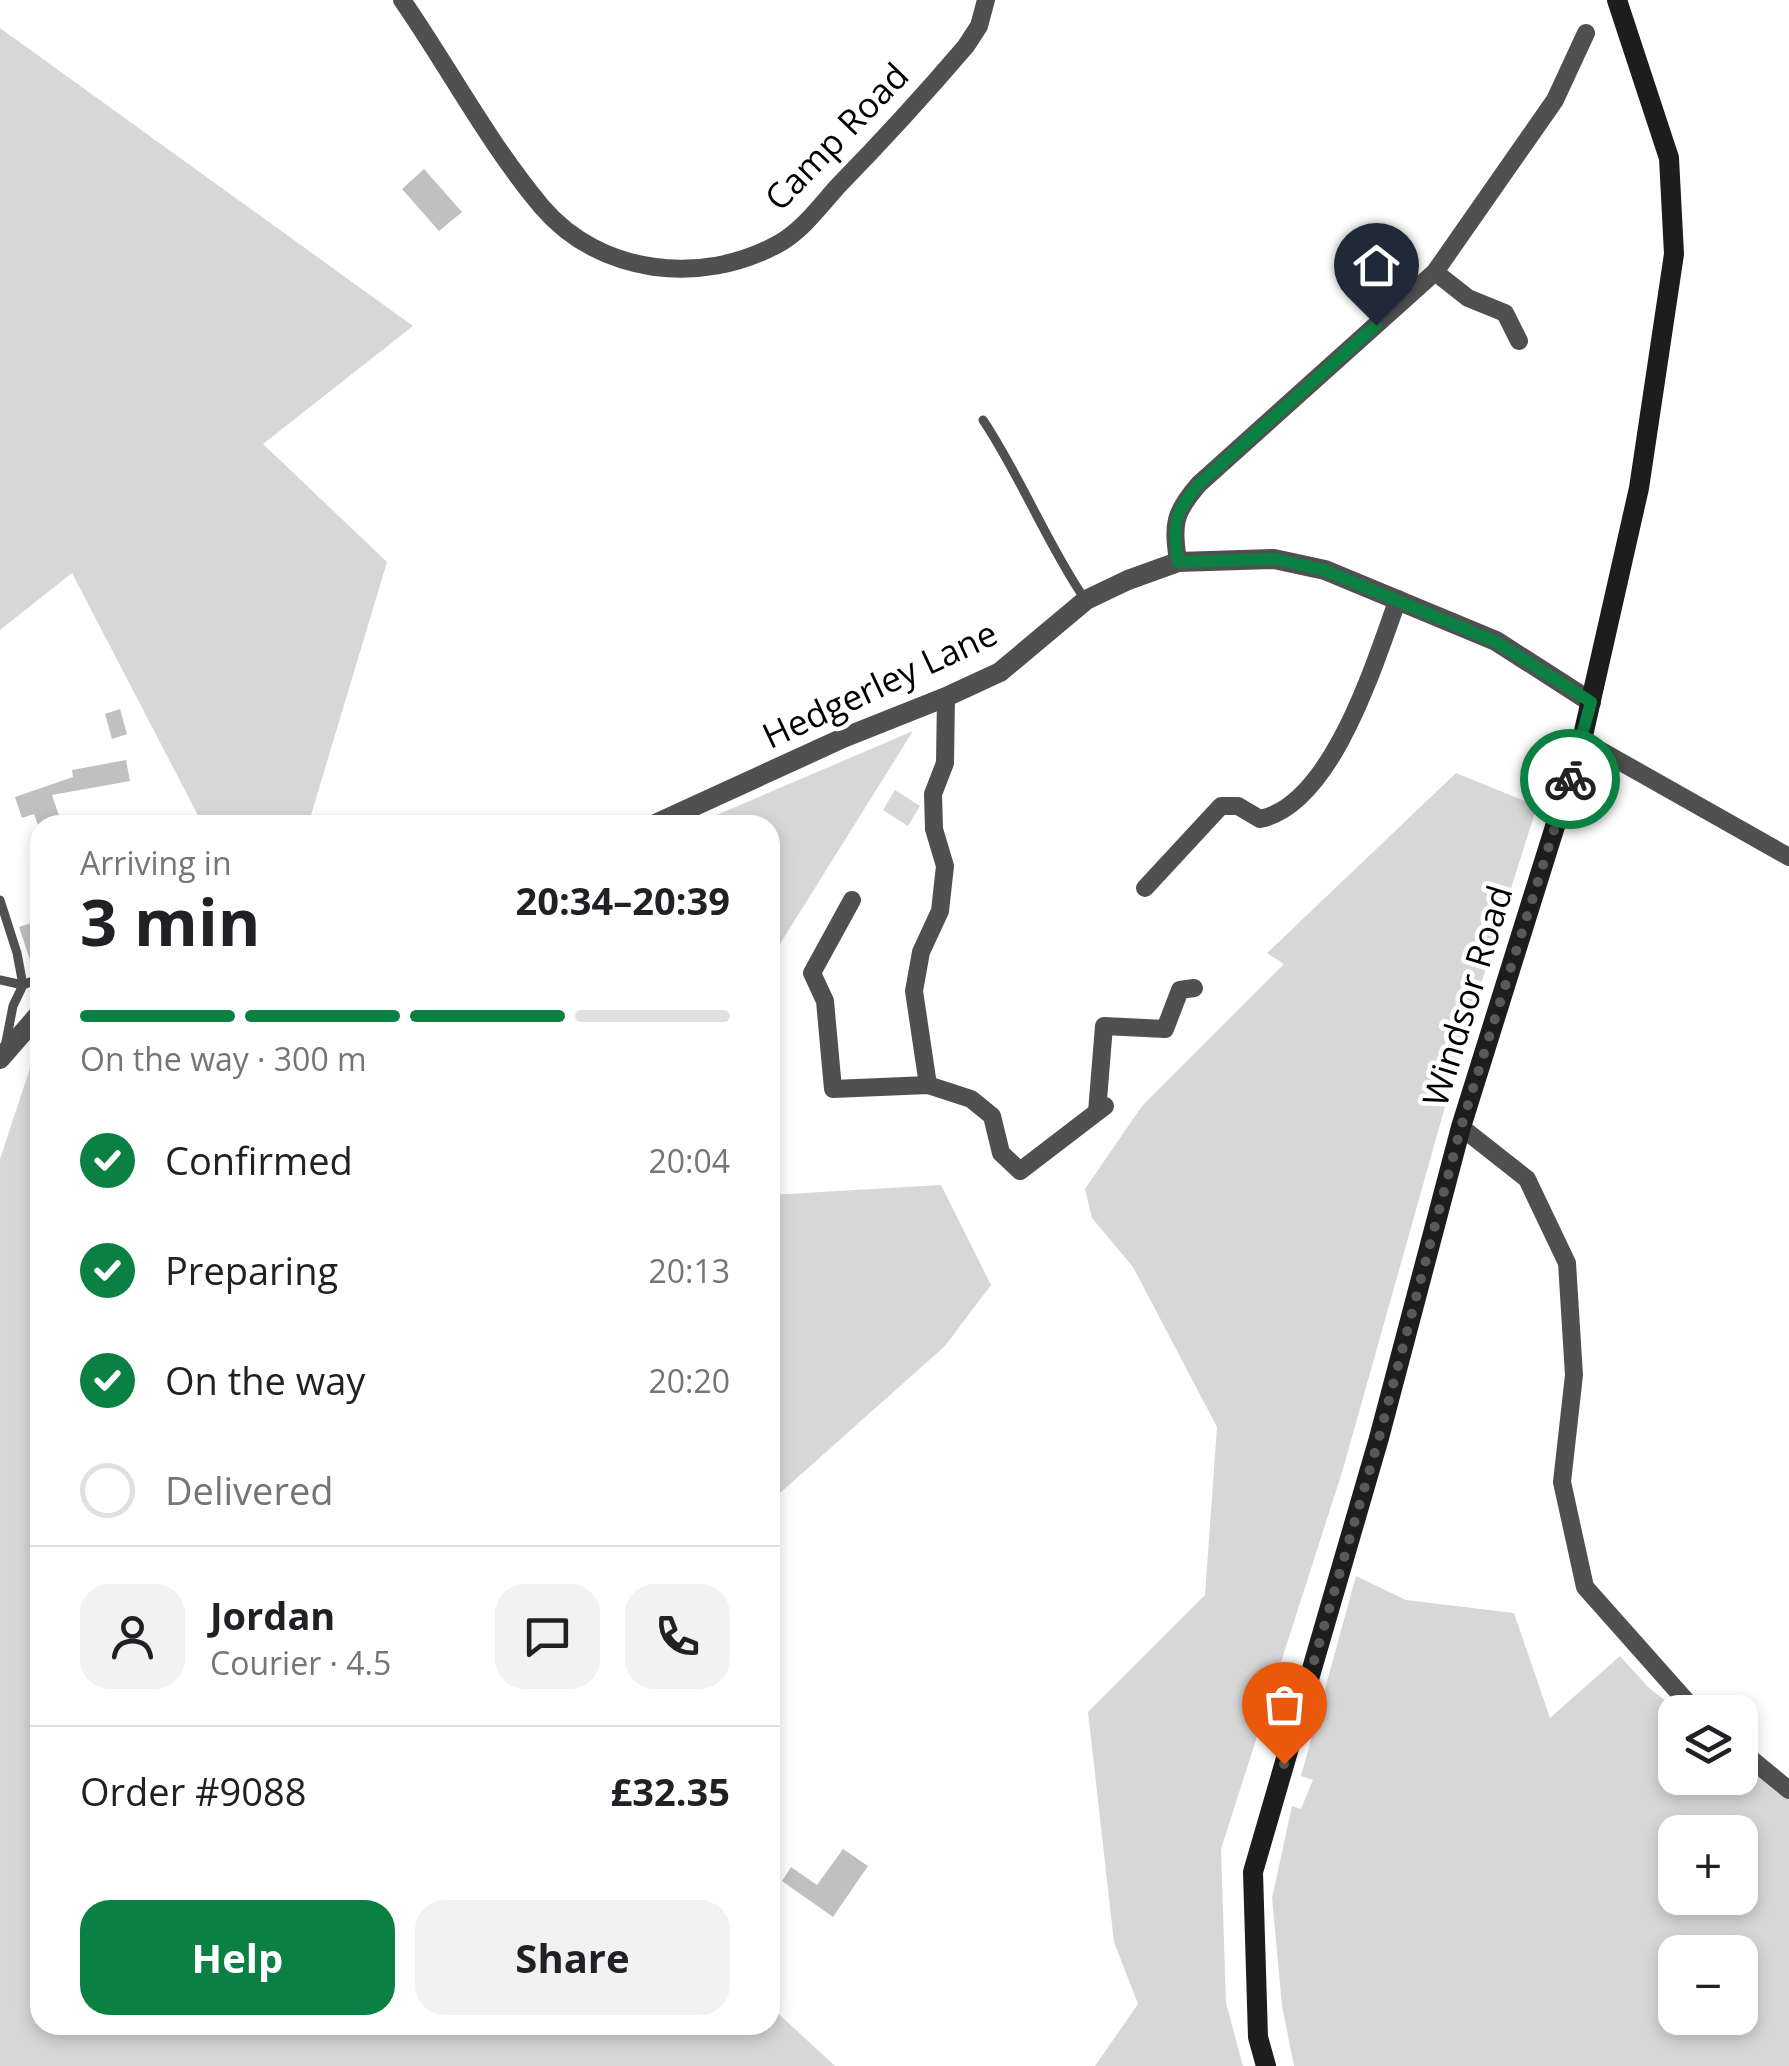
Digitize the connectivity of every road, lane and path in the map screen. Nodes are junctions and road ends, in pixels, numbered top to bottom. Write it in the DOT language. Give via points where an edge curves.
graph roads {
  1 [pos="402,0"];
  2 [pos="986,0"];
  3 [pos="1617,0"];
  4 [pos="1586,33"];
  5 [pos="1436,272"];
  6 [pos="1519,340"];
  7 [pos="983,420"];
  8 [pos="1178,562"];
  9 [pos="1398,599"];
  10 [pos="1086,600"];
  11 [pos="946,698"];
  12 [pos="1591,702"];
  13 [pos="1582,740"];
  14 [pos="675,815"];
  15 [pos="1789,858"];
  16 [pos="1145,888"];
  17 [pos="0,900"];
  18 [pos="852,900"];
  19 [pos="0,980"];
  20 [pos="30,982"];
  21 [pos="23,985"];
  22 [pos="1194,988"];
  23 [pos="30,1025"];
  24 [pos="2,1057"];
  25 [pos="928,1085"];
  26 [pos="1461,1127"];
  27 [pos="1681,1695"];
  28 [pos="1758,1765"];
  29 [pos="1789,1790"];
  30 [pos="1266,2066"];
  1 -- 2 [label="street, Camp Road" via="501,151 569,233 626,262 690,269 730,264 789,236 956,57 979,26"];
  3 -- 12 [label="main road, Windsor Road" via="1669,158 1674,254 1638,488"];
  4 -- 5 [label="street" via="1555,100"];
  5 -- 6 [label="street" via="1468,298 1505,313"];
  5 -- 8 [label="street" via="1199,484 1180,506 1174,526"];
  7 -- 10 [label="lane"];
  8 -- 9 [label="street, Hedgerley Lane" via="1274,559"];
  8 -- 10 [label="street, Hedgerley Lane"];
  9 -- 12 [label="street, Hedgerley Lane" via="1496,642"];
  9 -- 16 [label="street" via="1338,750 1310,784 1277,815 1260,819 1238,806 1221,806"];
  10 -- 11 [label="street, Hedgerley Lane" via="1000,672"];
  11 -- 14 [label="street, Hedgerley Lane"];
  11 -- 25 [label="street" via="945,763 934,794 934,829 945,866 940,910 921,952 914,991"];
  12 -- 13 [label="main road, Windsor Road"];
  13 -- 15 [label="street"];
  13 -- 26 [label="main road, Windsor Road"];
  17 -- 21 [label="lane"];
  18 -- 25 [label="street" via="812,974 825,1001 833,1089"];
  19 -- 21 [label="lane"];
  20 -- 21 [label="lane"];
  21 -- 24 [label="lane"];
  22 -- 25 [label="street" via="1180,990 1165,1029 1104,1026 1101,1109 1020,1170 1000,1152 992,1116 971,1098"];
  23 -- 24 [label="street"];
  26 -- 27 [label="street" via="1526,1179 1567,1263 1574,1374 1562,1482 1585,1587"];
  26 -- 30 [label="main road, Windsor Road" via="1253,1872 1258,2037"];
  28 -- 29 [label="street"];
}
